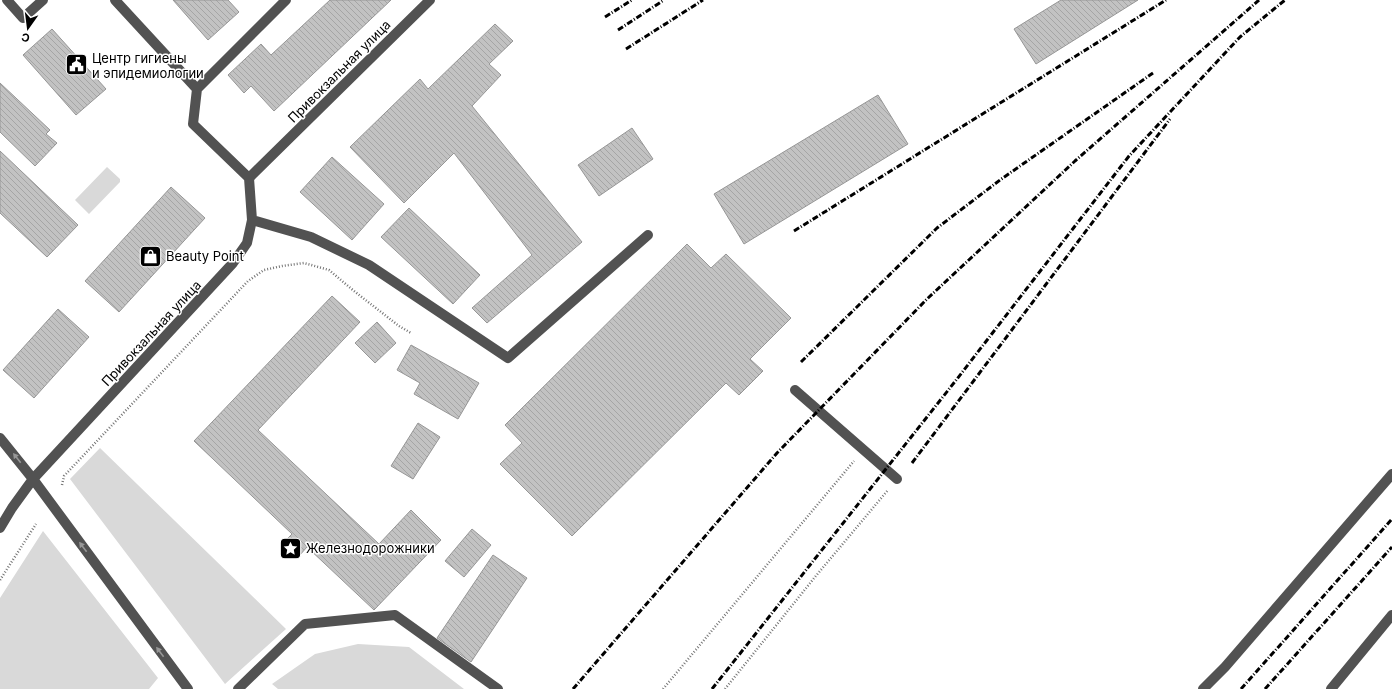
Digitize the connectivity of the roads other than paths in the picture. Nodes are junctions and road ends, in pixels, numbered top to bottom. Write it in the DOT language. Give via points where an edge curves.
graph roads {
  1 [pos="7,0"];
  2 [pos="43,0"];
  3 [pos="115,0"];
  4 [pos="286,0"];
  5 [pos="430,0"];
  6 [pos="197,88"];
  7 [pos="249,178"];
  8 [pos="252,220"];
  9 [pos="648,236"];
  10 [pos="795,390"];
  11 [pos="0,438"];
  12 [pos="1392,474"];
  13 [pos="33,479"];
  14 [pos="897,479"];
  15 [pos="0,528"];
  16 [pos="1392,616"];
  17 [pos="184,687"];
  18 [pos="238,689"];
  19 [pos="498,689"];
  20 [pos="1204,689"];
  21 [pos="1331,689"];
  1 -- 2 [label="street" via="23,18"];
  3 -- 6 [label="street"];
  4 -- 6 [label="street"];
  5 -- 7 [label="street, Привокзальная улица"];
  6 -- 7 [label="street" via="193,124"];
  7 -- 8 [label="street, Привокзальная улица"];
  8 -- 9 [label="street" via="311,237 369,264 508,358"];
  8 -- 13 [label="street, Привокзальная улица" via="247,243 233,263"];
  10 -- 14 [label="street"];
  13 -- 11 [label="street, one-way"];
  12 -- 20 [label="street"];
  13 -- 15 [label="street, Привокзальная улица"];
  17 -- 13 [label="street, one-way"];
  16 -- 21 [label="street"];
  18 -- 19 [label="street" via="305,624 394,616"];
}
